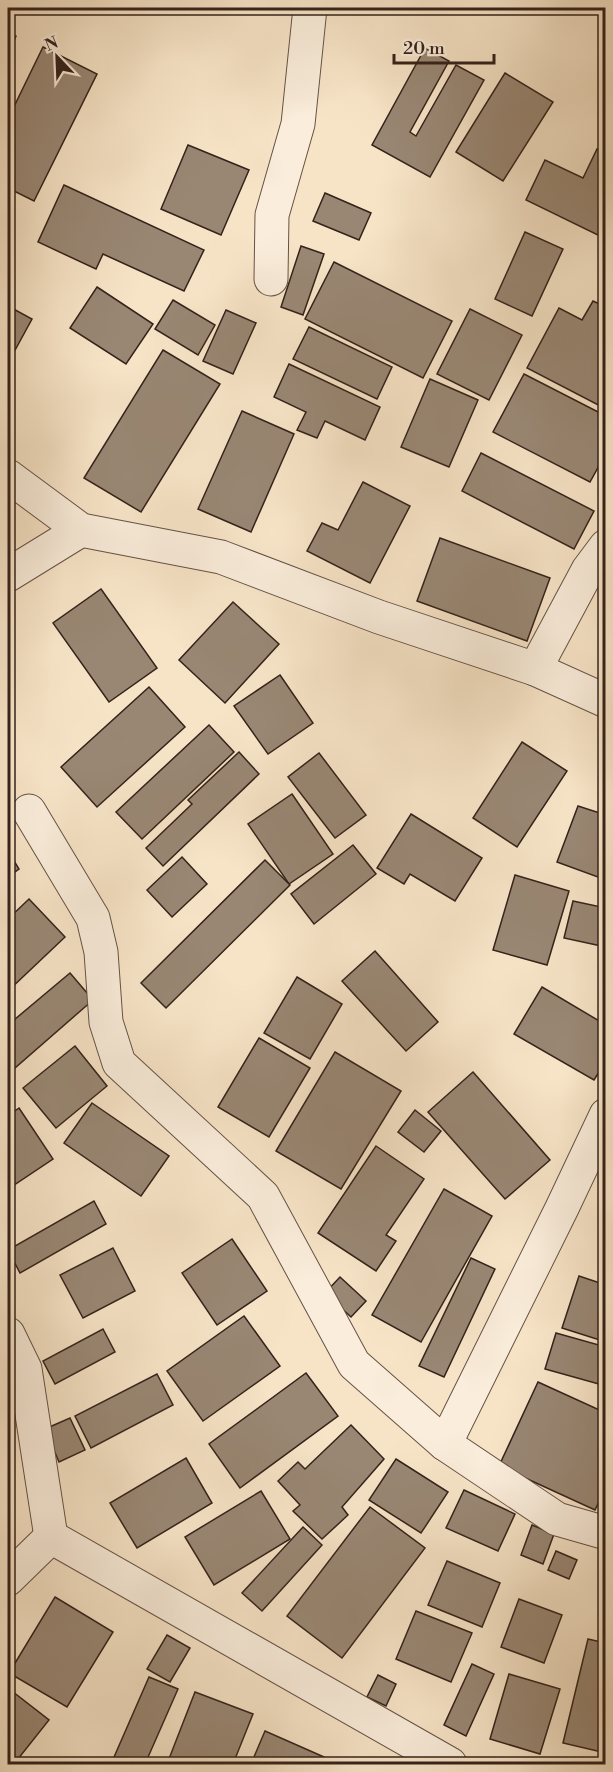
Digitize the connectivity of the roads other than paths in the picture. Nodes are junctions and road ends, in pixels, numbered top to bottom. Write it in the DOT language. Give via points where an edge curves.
graph roads {
  1 [pos="310,8"];
  2 [pos="271,279"];
  3 [pos="8,476"];
  4 [pos="81,530"];
  5 [pos="606,546"];
  6 [pos="8,575"];
  7 [pos="535,669"];
  8 [pos="606,701"];
  9 [pos="29,811"];
  10 [pos="606,1114"];
  11 [pos="8,1334"];
  12 [pos="445,1444"];
  13 [pos="606,1533"];
  14 [pos="51,1537"];
  15 [pos="8,1579"];
  16 [pos="450,1764"];
  1 -- 2 [label="street" via="298,124 272,215"];
  3 -- 4 [label="street"];
  4 -- 6 [label="street"];
  4 -- 7 [label="street" via="221,557 379,617"];
  5 -- 7 [label="street" via="588,570"];
  7 -- 8 [label="street"];
  9 -- 12 [label="street" via="93,918 101,952 106,1022 119,1063 263,1196 354,1364"];
  10 -- 12 [label="street"];
  11 -- 14 [label="street" via="25,1369"];
  12 -- 13 [label="street" via="557,1519"];
  14 -- 15 [label="street"];
  14 -- 16 [label="street"];
}
